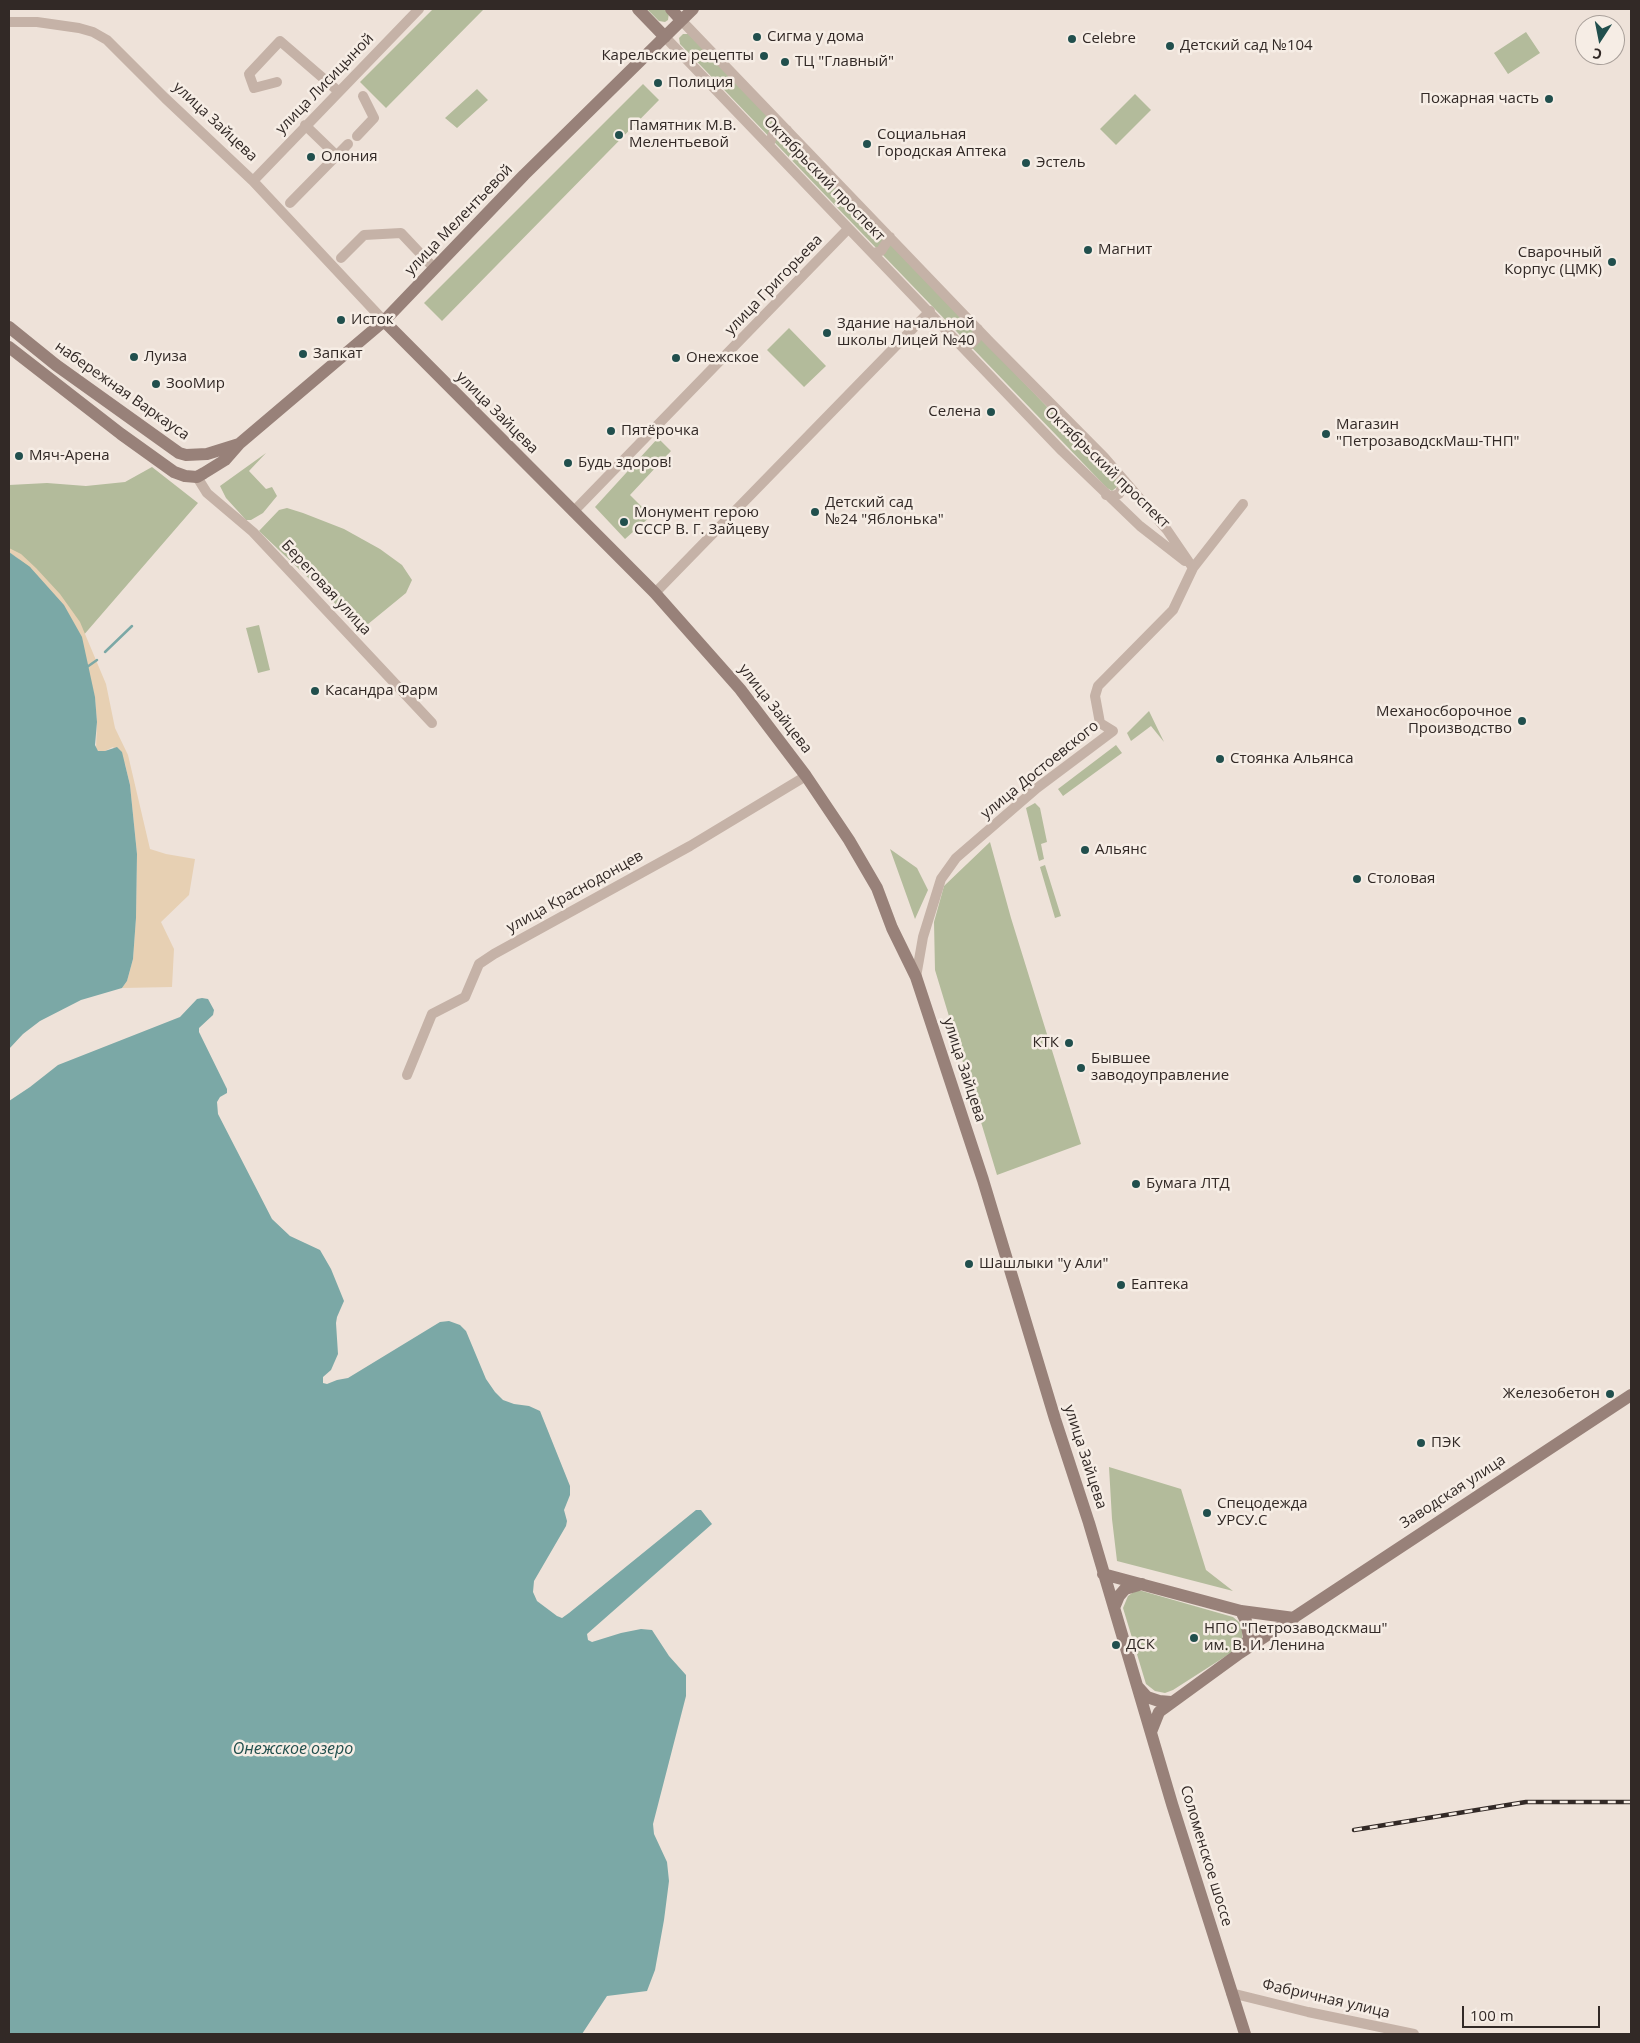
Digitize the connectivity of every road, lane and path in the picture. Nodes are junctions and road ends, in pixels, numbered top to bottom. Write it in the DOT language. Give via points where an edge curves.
graph roads {
  1 [pos="419,9"];
  2 [pos="638,9"];
  3 [pos="671,9"];
  4 [pos="693,9"];
  5 [pos="682,20"];
  6 [pos="9,22"];
  7 [pos="665,37"];
  8 [pos="277,82"];
  9 [pos="338,91"];
  10 [pos="363,96"];
  11 [pos="306,125"];
  12 [pos="787,130"];
  13 [pos="358,136"];
  14 [pos="348,144"];
  15 [pos="769,145"];
  16 [pos="336,155"];
  17 [pos="253,180"];
  18 [pos="290,203"];
  19 [pos="848,229"];
  20 [pos="890,236"];
  21 [pos="873,254"];
  22 [pos="341,258"];
  23 [pos="434,268"];
  24 [pos="930,312"];
  25 [pos="384,321"];
  26 [pos="9,327"];
  27 [pos="978,329"];
  28 [pos="962,346"];
  29 [pos="9,347"];
  30 [pos="239,444"];
  31 [pos="192,455"];
  32 [pos="191,476"];
  33 [pos="1125,481"];
  34 [pos="1106,495"];
  35 [pos="1243,504"];
  36 [pos="573,512"];
  37 [pos="1193,568"];
  38 [pos="655,593"];
  39 [pos="432,723"];
  40 [pos="806,776"];
  41 [pos="916,978"];
  42 [pos="407,1075"];
  43 [pos="1631,1395"];
  44 [pos="1103,1574"];
  45 [pos="1142,1584"];
  46 [pos="1114,1608"];
  47 [pos="1241,1611"];
  48 [pos="1294,1618"];
  49 [pos="1240,1653"];
  50 [pos="1138,1688"];
  51 [pos="1171,1702"];
  52 [pos="1151,1732"];
  53 [pos="1231,1993"];
  54 [pos="1245,2034"];
  55 [pos="1414,2034"];
  1 -- 9 [label="street, улица Лисицыной"];
  2 -- 7 [label="main road, Октябрьский проспект"];
  3 -- 5 [label="main road, Октябрьский проспект"];
  4 -- 5 [label="main road, улица Мелентьевой"];
  5 -- 7 [label="main road, улица Мелентьевой"];
  5 -- 12 [label="street, Октябрьский проспект"];
  6 -- 17 [label="street, улица Зайцева" via="79,28 107,40"];
  7 -- 15 [label="street, Октябрьский проспект"];
  7 -- 23 [label="main road, улица Мелентьевой"];
  8 -- 9 [label="street" via="254,88 250,74 280,41"];
  9 -- 11 [label="street, улица Лисицыной"];
  10 -- 13 [label="street" via="374,118"];
  11 -- 16 [label="street"];
  11 -- 17 [label="street, улица Лисицыной"];
  12 -- 15 [label="street" via="773,134"];
  12 -- 20 [label="street, Октябрьский проспект"];
  14 -- 16 [label="street"];
  15 -- 19 [label="street, Октябрьский проспект"];
  16 -- 18 [label="street"];
  17 -- 25 [label="street, улица Зайцева"];
  19 -- 21 [label="street, Октябрьский проспект"];
  19 -- 36 [label="street, улица Григорьева"];
  20 -- 21 [label="street" via="881,251"];
  20 -- 27 [label="street, Октябрьский проспект"];
  21 -- 24 [label="street, Октябрьский проспект"];
  22 -- 23 [label="street" via="364,235 400,233"];
  23 -- 25 [label="main road, улица Мелентьевой"];
  24 -- 28 [label="street, Октябрьский проспект"];
  24 -- 38 [label="street"];
  25 -- 30 [label="main road, улица Мелентьевой"];
  25 -- 36 [label="main road, улица Зайцева"];
  26 -- 31 [label="main road, набережная Варкауса" via="56,365 179,453"];
  27 -- 28 [label="street" via="976,339"];
  27 -- 33 [label="street, Октябрьский проспект"];
  28 -- 34 [label="street, Октябрьский проспект"];
  29 -- 32 [label="main road" via="174,472"];
  30 -- 31 [label="main road, набережная Варкауса"];
  30 -- 32 [label="main road" via="215,468"];
  31 -- 32 [label="main road" via="200,465"];
  32 -- 39 [label="street, Береговая улица" via="207,494 253,532"];
  33 -- 34 [label="street" via="1119,494"];
  33 -- 37 [label="street, Октябрьский проспект" via="1167,530"];
  34 -- 37 [label="street, Октябрьский проспект"];
  35 -- 37 [label="street, улица Достоевского"];
  36 -- 38 [label="main road, улица Зайцева"];
  37 -- 41 [label="street, улица Достоевского" via="1173,610 1098,686 1095,696 1100,723 1112,731 1037,788 956,858 941,879 923,936"];
  38 -- 40 [label="main road, улица Зайцева" via="740,689"];
  40 -- 41 [label="main road, улица Зайцева" via="850,840 877,888"];
  40 -- 42 [label="street, улица Краснодонцев" via="690,846 479,964 466,997 432,1014"];
  41 -- 44 [label="main road, улица Зайцева" via="983,1180"];
  43 -- 48 [label="main road, Заводская улица"];
  44 -- 45 [label="main road"];
  44 -- 46 [label="main road, улица Зайцева"];
  45 -- 46 [label="main road" via="1125,1589"];
  45 -- 47 [label="main road"];
  46 -- 50 [label="main road, улица Зайцева"];
  47 -- 48 [label="main road"];
  47 -- 49 [label="main road" via="1249,1638"];
  48 -- 49 [label="main road, Заводская улица"];
  49 -- 51 [label="main road, Заводская улица"];
  50 -- 51 [label="main road" via="1147,1697"];
  50 -- 52 [label="main road, Соломенское шоссе"];
  51 -- 52 [label="main road, Заводская улица" via="1159,1712"];
  52 -- 53 [label="main road, Соломенское шоссе"];
  53 -- 54 [label="main road, Соломенское шоссе"];
  53 -- 55 [label="street, Фабричная улица"];
}
